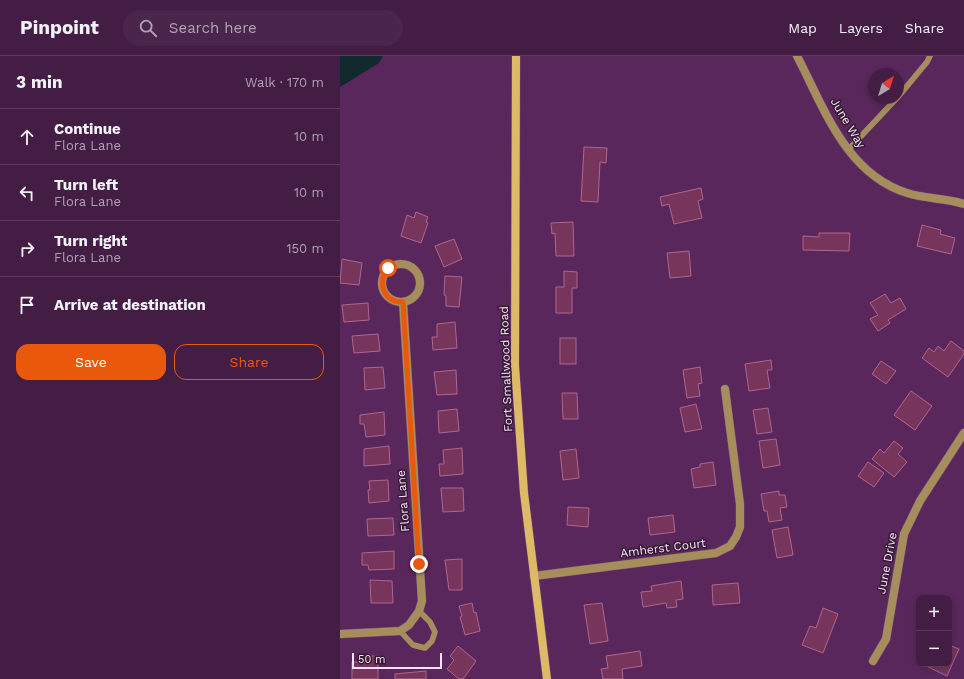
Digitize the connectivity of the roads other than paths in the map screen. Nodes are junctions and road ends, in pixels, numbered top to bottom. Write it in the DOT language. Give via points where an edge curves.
graph roads {
  1 [pos="516,56"];
  2 [pos="797,56"];
  3 [pos="930,56"];
  4 [pos="904,89"];
  5 [pos="891,104"];
  6 [pos="848,150"];
  7 [pos="964,204"];
  8 [pos="403,302"];
  9 [pos="724,389"];
  10 [pos="964,433"];
  11 [pos="534,576"];
  12 [pos="419,611"];
  13 [pos="400,631"];
  14 [pos="340,634"];
  15 [pos="873,661"];
  16 [pos="547,679"];
  1 -- 11 [label="main road, Fort Smallwood Road" via="515,366 524,493"];
  2 -- 6 [label="street, June Way"];
  3 -- 4 [label="lane"];
  5 -- 6 [label="lane"];
  6 -- 7 [label="street, June Way" via="866,170 886,184 907,193"];
  8 -- 8 [label="street" via="412,299 416,294 419,277 411,266 396,264 388,268 381,282 389,298"];
  8 -- 12 [label="street, Flora Lane" via="422,601"];
  9 -- 11 [label="street, Amherst Court" via="740,504 740,527 730,546 716,553"];
  10 -- 15 [label="street, June Drive" via="920,501 904,534 886,639"];
  11 -- 16 [label="main road, Fort Smallwood Road"];
  12 -- 13 [label="street"];
  12 -- 13 [label="lane" via="430,622 435,632 432,641 425,648 413,645"];
  13 -- 14 [label="street"];
}
